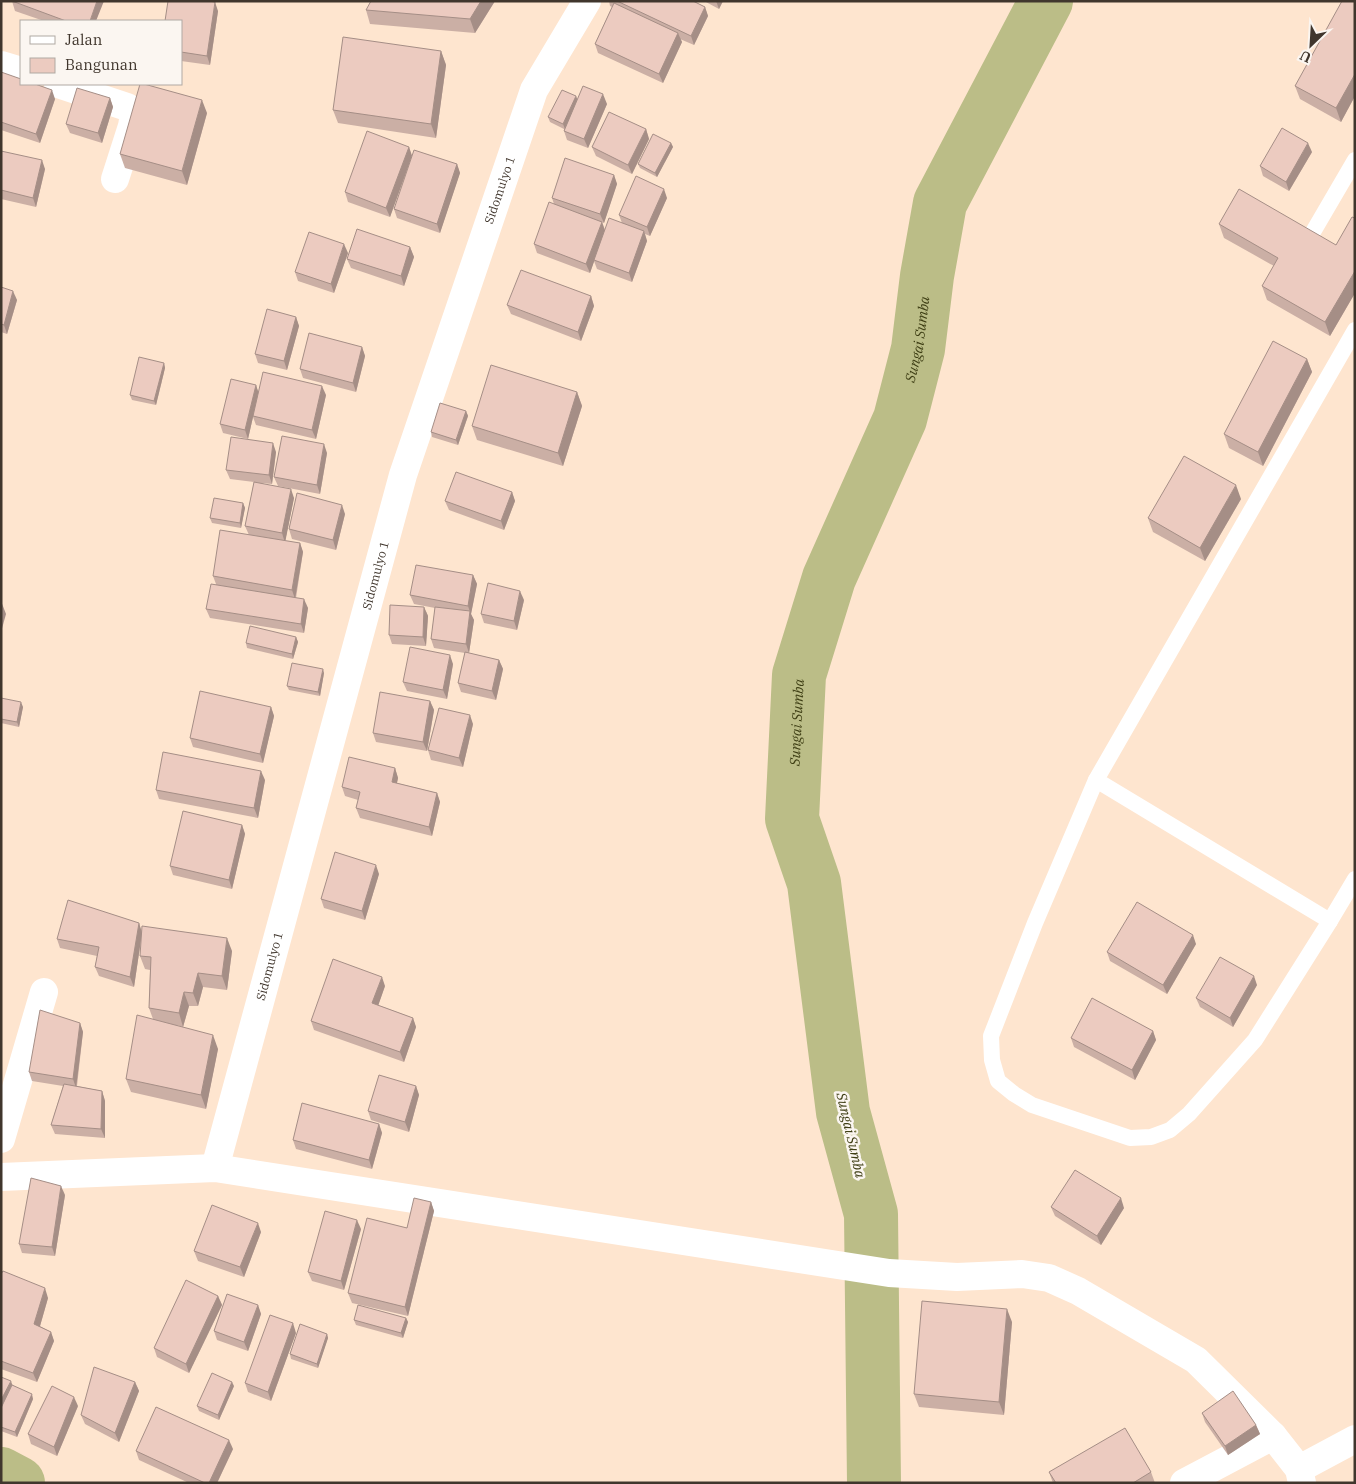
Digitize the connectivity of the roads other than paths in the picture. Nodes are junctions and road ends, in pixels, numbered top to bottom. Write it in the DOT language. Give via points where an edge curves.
graph roads {
  1 [pos="587,1"];
  2 [pos="1,65"];
  3 [pos="20,71"];
  4 [pos="61,85"];
  5 [pos="1355,160"];
  6 [pos="115,178"];
  7 [pos="1313,232"];
  8 [pos="1355,330"];
  9 [pos="1096,780"];
  10 [pos="1355,879"];
  11 [pos="1330,921"];
  12 [pos="44,992"];
  13 [pos="1,1139"];
  14 [pos="215,1168"];
  15 [pos="1,1177"];
  16 [pos="1273,1436"];
  17 [pos="1355,1439"];
  18 [pos="1300,1476"];
  19 [pos="1184,1483"];
  1 -- 14 [label="street, Sidomulyo 1" via="534,90 403,475"];
  2 -- 3 [label="street"];
  4 -- 6 [label="street" via="127,107 134,114"];
  5 -- 7 [label="lane"];
  8 -- 9 [label="lane"];
  9 -- 11 [label="lane"];
  9 -- 11 [label="lane" via="991,1036 992,1060 998,1081 1032,1105 1130,1138 1151,1137 1170,1130 1189,1114 1255,1040"];
  10 -- 11 [label="lane"];
  12 -- 13 [label="street"];
  14 -- 15 [label="street"];
  14 -- 16 [label="street" via="889,1273 958,1277 1022,1274 1049,1278 1134,1322 1196,1360"];
  16 -- 18 [label="street"];
  16 -- 19 [label="street"];
  17 -- 18 [label="street"];
}
